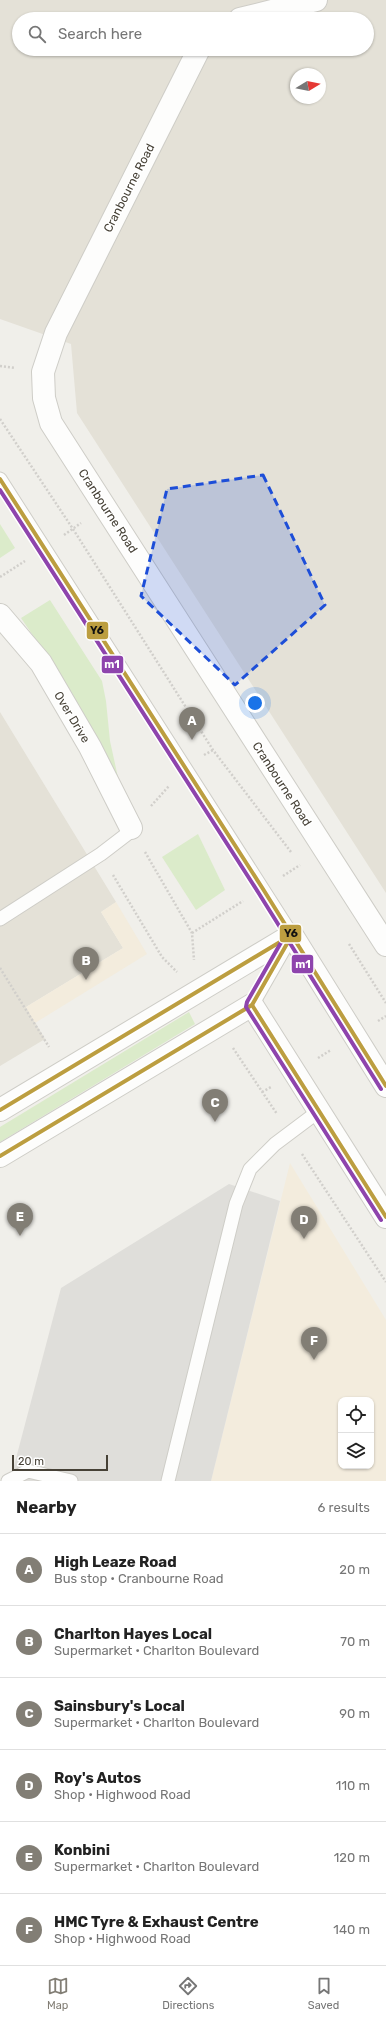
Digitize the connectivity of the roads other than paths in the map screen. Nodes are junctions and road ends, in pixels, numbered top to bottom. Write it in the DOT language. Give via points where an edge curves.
graph roads {
  1 [pos="316,0"];
  2 [pos="263,6"];
  3 [pos="252,12"];
  4 [pos="195,56"];
  5 [pos="0,478"];
  6 [pos="0,615"];
  7 [pos="132,828"];
  8 [pos="0,919"];
  9 [pos="292,935"];
  10 [pos="386,945"];
  11 [pos="252,1005"];
  12 [pos="386,1086"];
  13 [pos="0,1110"];
  14 [pos="319,1111"];
  15 [pos="0,1156"];
  16 [pos="386,1217"];
  17 [pos="8,1481"];
  18 [pos="71,1481"];
  19 [pos="168,1481"];
  1 -- 2 [label="street"];
  2 -- 3 [label="street"];
  4 -- 10 [label="street, Cranbourne Road" via="56,333 43,372 44,398 51,423"];
  5 -- 9 [label="lane"];
  6 -- 7 [label="street, Over Drive" via="40,663 90,747"];
  7 -- 8 [label="lane" via="101,854"];
  9 -- 11 [label="lane"];
  9 -- 12 [label="street"];
  9 -- 13 [label="street"];
  11 -- 14 [label="street"];
  11 -- 15 [label="street"];
  14 -- 16 [label="street"];
  14 -- 19 [label="lane" via="274,1144 250,1169 236,1204"];
  17 -- 18 [label="lane" via="28,1471"];
}
